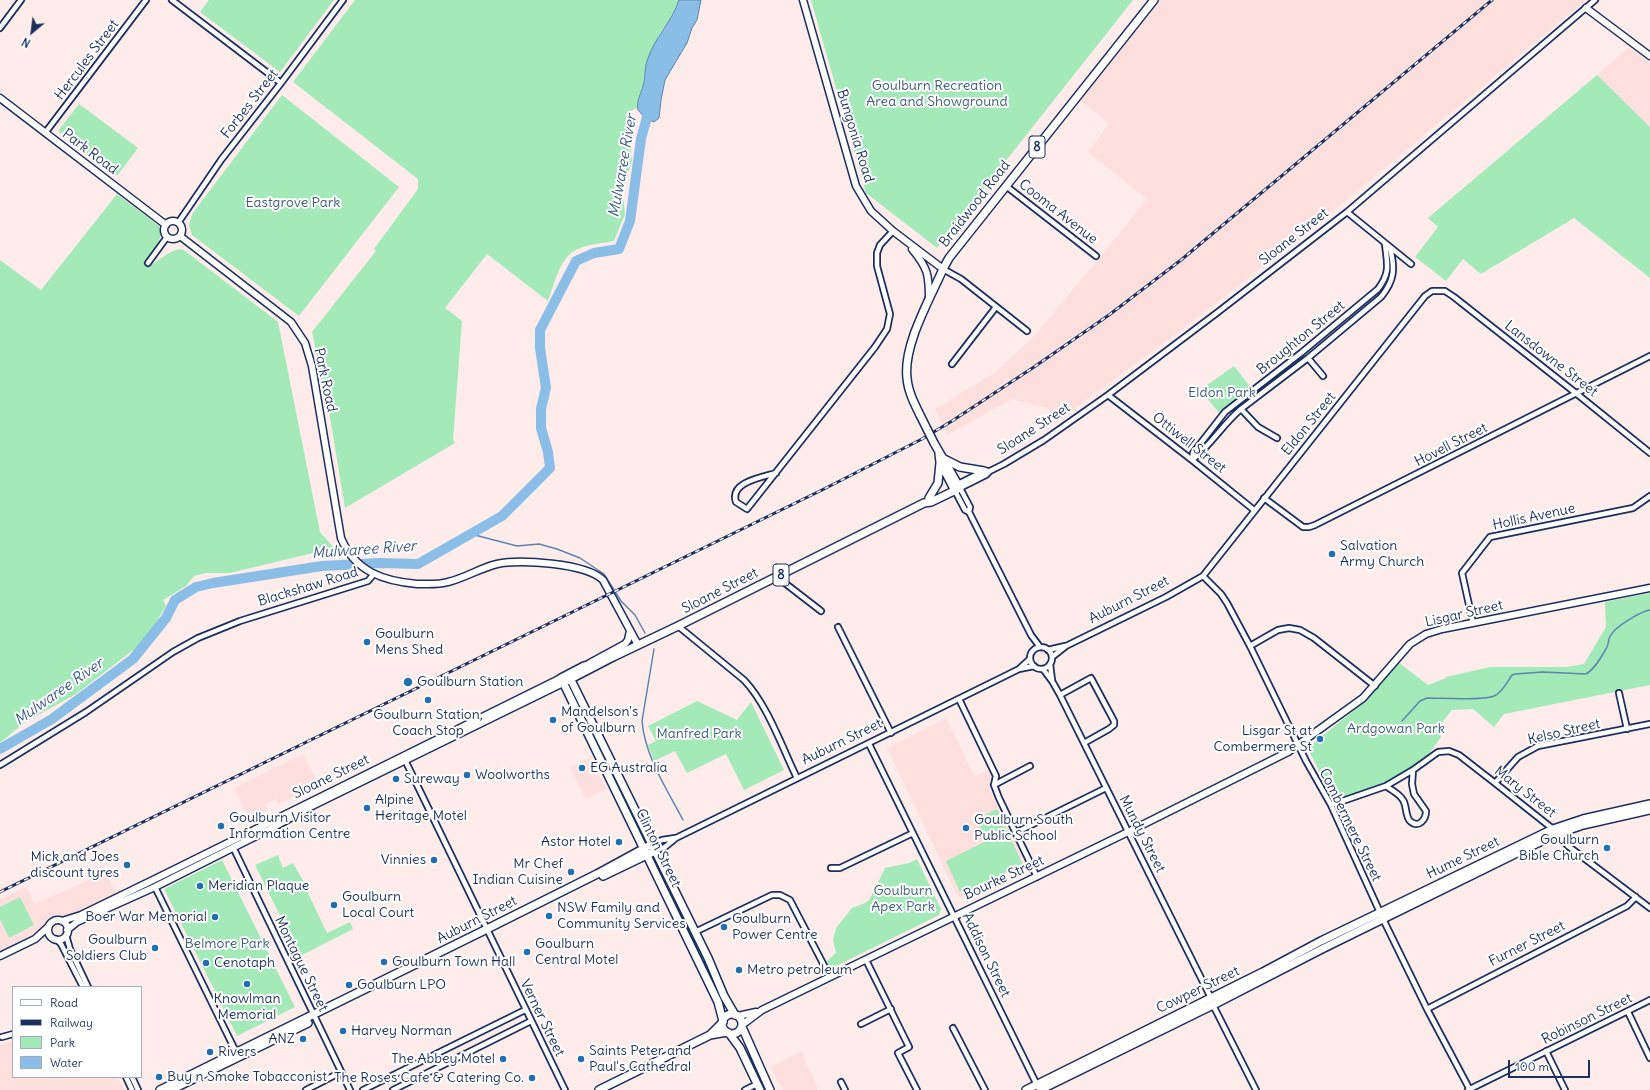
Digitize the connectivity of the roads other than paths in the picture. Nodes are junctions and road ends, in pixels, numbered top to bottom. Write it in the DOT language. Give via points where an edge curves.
graph roads {
  1 [pos="22,0"];
  2 [pos="146,0"];
  3 [pos="172,0"];
  4 [pos="343,0"];
  5 [pos="803,0"];
  6 [pos="1154,0"];
  7 [pos="1595,0"];
  8 [pos="1586,8"];
  9 [pos="0,28"];
  10 [pos="1650,56"];
  11 [pos="281,83"];
  12 [pos="0,98"];
  13 [pos="45,133"];
  14 [pos="1006,186"];
  15 [pos="1347,212"];
  16 [pos="178,223"];
  17 [pos="166,225"];
  18 [pos="893,231"];
  19 [pos="180,236"];
  20 [pos="167,237"];
  21 [pos="902,238"];
  22 [pos="1386,244"];
  23 [pos="1390,248"];
  24 [pos="1096,256"];
  25 [pos="148,263"];
  26 [pos="1411,264"];
  27 [pos="943,269"];
  28 [pos="1435,290"];
  29 [pos="929,300"];
  30 [pos="996,307"];
  31 [pos="1027,331"];
  32 [pos="1650,356"];
  33 [pos="1308,358"];
  34 [pos="952,364"];
  35 [pos="1323,376"];
  36 [pos="1577,394"];
  37 [pos="1108,395"];
  38 [pos="1241,409"];
  39 [pos="1277,438"];
  40 [pos="1650,453"];
  41 [pos="941,458"];
  42 [pos="1192,460"];
  43 [pos="987,471"];
  44 [pos="776,473"];
  45 [pos="957,488"];
  46 [pos="1650,496"];
  47 [pos="1264,498"];
  48 [pos="927,501"];
  49 [pos="1254,510"];
  50 [pos="374,575"];
  51 [pos="1202,576"];
  52 [pos="777,577"];
  53 [pos="1650,588"];
  54 [pos="821,611"];
  55 [pos="1473,623"];
  56 [pos="678,626"];
  57 [pos="838,627"];
  58 [pos="630,631"];
  59 [pos="1031,635"];
  60 [pos="638,646"];
  61 [pos="1066,646"];
  62 [pos="1250,646"];
  63 [pos="1040,647"];
  64 [pos="1033,650"];
  65 [pos="1048,650"];
  66 [pos="612,657"];
  67 [pos="1052,657"];
  68 [pos="1030,659"];
  69 [pos="1050,664"];
  70 [pos="584,666"];
  71 [pos="1034,666"];
  72 [pos="1020,669"];
  73 [pos="1043,669"];
  74 [pos="570,677"];
  75 [pos="562,681"];
  76 [pos="1052,681"];
  77 [pos="1375,686"];
  78 [pos="1619,693"];
  79 [pos="1060,695"];
  80 [pos="959,699"];
  81 [pos="1650,724"];
  82 [pos="1627,729"];
  83 [pos="891,733"];
  84 [pos="1084,742"];
  85 [pos="869,744"];
  86 [pos="1298,745"];
  87 [pos="604,749"];
  88 [pos="596,752"];
  89 [pos="405,760"];
  90 [pos="0,765"];
  91 [pos="1030,766"];
  92 [pos="1413,770"];
  93 [pos="797,778"];
  94 [pos="1495,783"];
  95 [pos="994,785"];
  96 [pos="1386,786"];
  97 [pos="1106,788"];
  98 [pos="1650,804"];
  99 [pos="1331,805"];
  100 [pos="1650,810"];
  101 [pos="259,827"];
  102 [pos="248,829"];
  103 [pos="913,832"];
  104 [pos="1128,832"];
  105 [pos="1555,832"];
  106 [pos="1015,833"];
  107 [pos="676,838"];
  108 [pos="233,847"];
  109 [pos="654,848"];
  110 [pos="645,852"];
  111 [pos="198,858"];
  112 [pos="831,868"];
  113 [pos="1037,877"];
  114 [pos="155,887"];
  115 [pos="118,897"];
  116 [pos="1636,897"];
  117 [pos="1650,908"];
  118 [pos="954,916"];
  119 [pos="1382,916"];
  120 [pos="62,921"];
  121 [pos="48,927"];
  122 [pos="487,931"];
  123 [pos="67,932"];
  124 [pos="695,932"];
  125 [pos="53,938"];
  126 [pos="35,939"];
  127 [pos="0,956"];
  128 [pos="866,960"];
  129 [pos="830,977"];
  130 [pos="82,986"];
  131 [pos="88,986"];
  132 [pos="1211,998"];
  133 [pos="1650,1000"];
  134 [pos="1213,1005"];
  135 [pos="891,1009"];
  136 [pos="1427,1009"];
  137 [pos="525,1010"];
  138 [pos="762,1010"];
  139 [pos="1628,1012"];
  140 [pos="736,1016"];
  141 [pos="315,1017"];
  142 [pos="531,1021"];
  143 [pos="723,1022"];
  144 [pos="861,1024"];
  145 [pos="742,1026"];
  146 [pos="953,1028"];
  147 [pos="728,1032"];
  148 [pos="12,1034"];
  149 [pos="710,1035"];
  150 [pos="2,1037"];
  151 [pos="1546,1051"];
  152 [pos="236,1052"];
  153 [pos="1650,1058"];
  154 [pos="341,1072"];
  155 [pos="126,1078"];
  156 [pos="132,1078"];
  157 [pos="841,1082"];
  158 [pos="758,1087"];
  159 [pos="1039,1088"];
  160 [pos="132,1090"];
  161 [pos="138,1090"];
  162 [pos="160,1090"];
  163 [pos="171,1090"];
  164 [pos="306,1090"];
  165 [pos="350,1090"];
  166 [pos="363,1090"];
  167 [pos="393,1090"];
  168 [pos="565,1090"];
  169 [pos="600,1090"];
  170 [pos="745,1090"];
  171 [pos="770,1090"];
  172 [pos="845,1090"];
  173 [pos="917,1090"];
  174 [pos="985,1090"];
  175 [pos="1026,1090"];
  176 [pos="1256,1090"];
  177 [pos="1469,1090"];
  178 [pos="1565,1090"];
  1 -- 9 [label="street"];
  2 -- 13 [label="street, Hercules Street"];
  3 -- 11 [label="street"];
  4 -- 11 [label="street, Forbes Street"];
  5 -- 18 [label="street, Bungonia Road" via="856,186 871,211"];
  6 -- 14 [label="main road, Braidwood Road / 8"];
  7 -- 8 [label="street, Sloane Street"];
  8 -- 10 [label="street"];
  8 -- 15 [label="street, Sloane Street"];
  11 -- 16 [label="street, Forbes Street" via="221,160"];
  12 -- 13 [label="street, Park Road"];
  13 -- 17 [label="street, Park Road"];
  14 -- 24 [label="street, Cooma Avenue"];
  14 -- 27 [label="main road, Braidwood Road / 8"];
  15 -- 22 [label="street"];
  15 -- 37 [label="street, Sloane Street"];
  16 -- 17 [label="street" via="172,221"];
  16 -- 19 [label="street" via="182,229"];
  17 -- 20 [label="street" via="164,232"];
  18 -- 21 [label="street, Bungonia Road"];
  18 -- 44 [label="street" via="880,245 876,260 890,314 888,329"];
  19 -- 20 [label="street" via="174,239"];
  19 -- 50 [label="street, Park Road" via="285,316 297,328 306,343 340,531 352,556"];
  20 -- 25 [label="street"];
  21 -- 27 [label="street, Bungonia Road"];
  21 -- 29 [label="street" via="927,271"];
  22 -- 23 [label="street"];
  22 -- 42 [label="street, Broughton Street" via="1388,270 1378,289 1302,353 1225,412 1193,453"];
  23 -- 26 [label="street"];
  23 -- 33 [label="street, Broughton Street" via="1394,270 1385,292"];
  27 -- 29 [label="main road, Braidwood Road / 8"];
  27 -- 30 [label="street"];
  28 -- 36 [label="street, Lansdowne Street" via="1445,291 1454,297"];
  28 -- 47 [label="street, Eldon Street" via="1425,296"];
  29 -- 41 [label="main road, Braidwood Road / 8, bridge" via="912,341 906,377 909,390"];
  30 -- 31 [label="street"];
  30 -- 34 [label="street"];
  32 -- 36 [label="street, Hovell Street"];
  33 -- 35 [label="street, Broughton Street"];
  33 -- 38 [label="street, Broughton Street"];
  36 -- 40 [label="street, Lansdowne Street"];
  36 -- 47 [label="street, Hovell Street" via="1309,527 1298,524"];
  37 -- 42 [label="street, Ottiwell Street"];
  37 -- 43 [label="street, Sloane Street" via="1026,452"];
  38 -- 39 [label="street" via="1258,427"];
  38 -- 42 [label="street, Broughton Street"];
  41 -- 43 [label="main road" via="960,466"];
  41 -- 45 [label="main road, Braidwood Road"];
  41 -- 48 [label="main road, 8" via="938,483"];
  42 -- 49 [label="street, Ottiwell Street"];
  43 -- 45 [label="street, Sloane Street"];
  44 -- 44 [label="street" via="747,509 736,502 735,495 741,486"];
  45 -- 48 [label="main road, Sloane Street"];
  45 -- 59 [label="street" via="965,510 969,512"];
  46 -- 55 [label="street, Hollis Avenue" via="1633,508 1490,537 1462,573"];
  47 -- 49 [label="street, Eldon Street"];
  48 -- 52 [label="main road, Sloane Street / 8"];
  49 -- 51 [label="street, Eldon Street"];
  50 -- 58 [label="street, Blackshaw Road" via="389,580 435,584 449,582 506,563 579,568 603,580"];
  50 -- 90 [label="street, Blackshaw Road" via="368,580 250,617 198,638"];
  51 -- 61 [label="street, Auburn Street" via="1166,597"];
  51 -- 62 [label="street, Combermere Street" via="1221,594"];
  52 -- 54 [label="street"];
  52 -- 56 [label="main road, Sloane Street / 8"];
  53 -- 55 [label="street, Lisgar Street"];
  55 -- 77 [label="street, Lisgar Street" via="1436,630 1418,638 1402,651"];
  56 -- 60 [label="main road, Sloane Street / 8"];
  56 -- 93 [label="street" via="752,689"];
  57 -- 83 [label="street"];
  58 -- 60 [label="street, Blackshaw Road"];
  58 -- 70 [label="street" via="625,644"];
  59 -- 63 [label="street"];
  59 -- 64 [label="street"];
  60 -- 66 [label="main road, Sloane Street / 8"];
  61 -- 65 [label="street, Auburn Street"];
  61 -- 67 [label="street, Auburn Street"];
  62 -- 77 [label="street" via="1278,630 1300,630"];
  62 -- 86 [label="street, Combermere Street"];
  63 -- 64 [label="street"];
  63 -- 65 [label="street"];
  64 -- 68 [label="street"];
  65 -- 67 [label="street"];
  66 -- 70 [label="main road, Sloane Street / 8"];
  66 -- 74 [label="main road, Sloane Street / 8"];
  67 -- 69 [label="street"];
  68 -- 71 [label="street"];
  68 -- 72 [label="street, Auburn Street"];
  69 -- 73 [label="street"];
  69 -- 76 [label="street, Mundy Street"];
  70 -- 74 [label="main road, Sloane Street / 8"];
  71 -- 72 [label="street, Auburn Street"];
  71 -- 73 [label="street"];
  72 -- 80 [label="street, Auburn Street"];
  73 -- 76 [label="street, Mundy Street"];
  74 -- 75 [label="main road, Sloane Street"];
  74 -- 87 [label="main road, Clinton Street"];
  75 -- 88 [label="main road, Clinton Street"];
  75 -- 89 [label="street, Sloane Street"];
  75 -- 101 [label="street, Sloane Street"];
  76 -- 79 [label="street, Mundy Street"];
  77 -- 86 [label="street, Lisgar Street" via="1355,704"];
  78 -- 82 [label="street"];
  79 -- 84 [label="street, Mundy Street"];
  79 -- 84 [label="street" via="1091,678 1114,721 1109,729"];
  80 -- 83 [label="street, Auburn Street"];
  80 -- 95 [label="street" via="996,776"];
  81 -- 82 [label="street, Kelso Street"];
  82 -- 94 [label="street, Kelso Street" via="1532,748 1518,757"];
  83 -- 85 [label="street, Auburn Street"];
  84 -- 97 [label="street, Mundy Street"];
  85 -- 93 [label="street, Auburn Street"];
  85 -- 103 [label="street, Addison Street"];
  86 -- 99 [label="street, Combermere Street"];
  86 -- 104 [label="street, Bourke Street"];
  87 -- 88 [label="main road"];
  87 -- 109 [label="main road, Clinton Street"];
  88 -- 110 [label="main road, Clinton Street"];
  89 -- 108 [label="street, Sloane Street"];
  89 -- 122 [label="street, Verner Street"];
  91 -- 95 [label="street"];
  92 -- 94 [label="street, Mary Street" via="1438,752 1449,751 1459,755"];
  92 -- 96 [label="street"];
  92 -- 96 [label="street" via="1414,794 1426,811 1425,820 1422,822 1411,822 1403,799"];
  93 -- 107 [label="street, Auburn Street"];
  94 -- 105 [label="street, Mary Street"];
  95 -- 106 [label="street"];
  96 -- 99 [label="street"];
  97 -- 104 [label="street, Mundy Street"];
  97 -- 106 [label="street"];
  98 -- 105 [label="main road, Hume Street" via="1599,815"];
  99 -- 119 [label="street, Combermere Street"];
  100 -- 105 [label="main road, Hume Street"];
  101 -- 102 [label="street"];
  101 -- 111 [label="street, Sloane Street"];
  103 -- 112 [label="street" via="840,868"];
  103 -- 118 [label="street, Addison Street"];
  104 -- 113 [label="street, Bourke Street"];
  104 -- 132 [label="street, Mundy Street"];
  105 -- 116 [label="street, Mary Street" via="1568,846"];
  105 -- 119 [label="main road, Hume Street"];
  106 -- 113 [label="street"];
  107 -- 109 [label="street, Auburn Street" via="665,847"];
  107 -- 109 [label="street, Auburn Street" via="662,840"];
  108 -- 111 [label="street" via="229,846"];
  108 -- 114 [label="street, Sloane Street"];
  108 -- 141 [label="street, Montague Street"];
  109 -- 110 [label="main road, Auburn Street"];
  109 -- 124 [label="main road, Clinton Street"];
  110 -- 122 [label="main road, Auburn Street"];
  110 -- 143 [label="main road, Clinton Street" via="718,1002"];
  111 -- 115 [label="street, Sloane Street"];
  113 -- 118 [label="street, Bourke Street"];
  114 -- 115 [label="street" via="145,886"];
  114 -- 123 [label="street, Sloane Street" via="78,922"];
  114 -- 152 [label="street"];
  115 -- 120 [label="street, Sloane Street"];
  116 -- 117 [label="street, Mary Street"];
  116 -- 136 [label="street, Furner Street" via="1627,906"];
  118 -- 128 [label="street, Bourke Street"];
  118 -- 159 [label="street, Addison Street"];
  119 -- 132 [label="main road, Cowper Street" via="1321,941"];
  119 -- 134 [label="main road, Cowper Street"];
  119 -- 136 [label="street, Combermere Street"];
  120 -- 121 [label="street" via="52,922"];
  120 -- 123 [label="street"];
  121 -- 125 [label="street" via="48,932"];
  121 -- 126 [label="street"];
  122 -- 137 [label="street, Verner Street"];
  122 -- 141 [label="main road, Auburn Street"];
  123 -- 125 [label="street" via="62,939"];
  123 -- 131 [label="street" via="70,949"];
  124 -- 129 [label="street" via="772,895 780,895 790,900"];
  124 -- 140 [label="main road, Clinton Street" via="724,996"];
  125 -- 126 [label="street"];
  125 -- 130 [label="street" via="61,944"];
  126 -- 127 [label="street"];
  128 -- 129 [label="street, Bourke Street"];
  128 -- 135 [label="street"];
  129 -- 138 [label="street, Bourke Street"];
  132 -- 159 [label="main road, Cowper Street"];
  133 -- 139 [label="street, Robinson Street"];
  134 -- 159 [label="main road, Cowper Street"];
  134 -- 176 [label="street"];
  135 -- 144 [label="street"];
  135 -- 173 [label="street" via="909,1047 898,1053"];
  136 -- 177 [label="street, Combermere Street"];
  137 -- 142 [label="street, Verner Street"];
  137 -- 166 [label="street"];
  138 -- 140 [label="street, Bourke Street"];
  138 -- 145 [label="street, Bourke Street"];
  139 -- 151 [label="street, Robinson Street"];
  139 -- 153 [label="street"];
  140 -- 143 [label="main road" via="728,1016"];
  140 -- 145 [label="main road" via="741,1019"];
  141 -- 152 [label="main road, Auburn Street"];
  141 -- 154 [label="street, Montague Street"];
  141 -- 163 [label="main road, Auburn Street"];
  142 -- 167 [label="street"];
  142 -- 168 [label="street, Verner Street"];
  143 -- 147 [label="main road"];
  143 -- 149 [label="main road"];
  145 -- 147 [label="main road" via="737,1033"];
  145 -- 171 [label="main road"];
  146 -- 174 [label="street"];
  147 -- 149 [label="main road"];
  147 -- 158 [label="main road" via="740,1048"];
  148 -- 150 [label="street"];
  149 -- 169 [label="main road"];
  151 -- 177 [label="street, Robinson Street"];
  151 -- 178 [label="street"];
  152 -- 162 [label="main road, Auburn Street"];
  154 -- 164 [label="street"];
  154 -- 165 [label="street, Montague Street"];
  155 -- 160 [label="street"];
  156 -- 161 [label="street"];
  157 -- 172 [label="street"];
  158 -- 170 [label="street"];
  159 -- 175 [label="main road, Cowper Street"];
}
